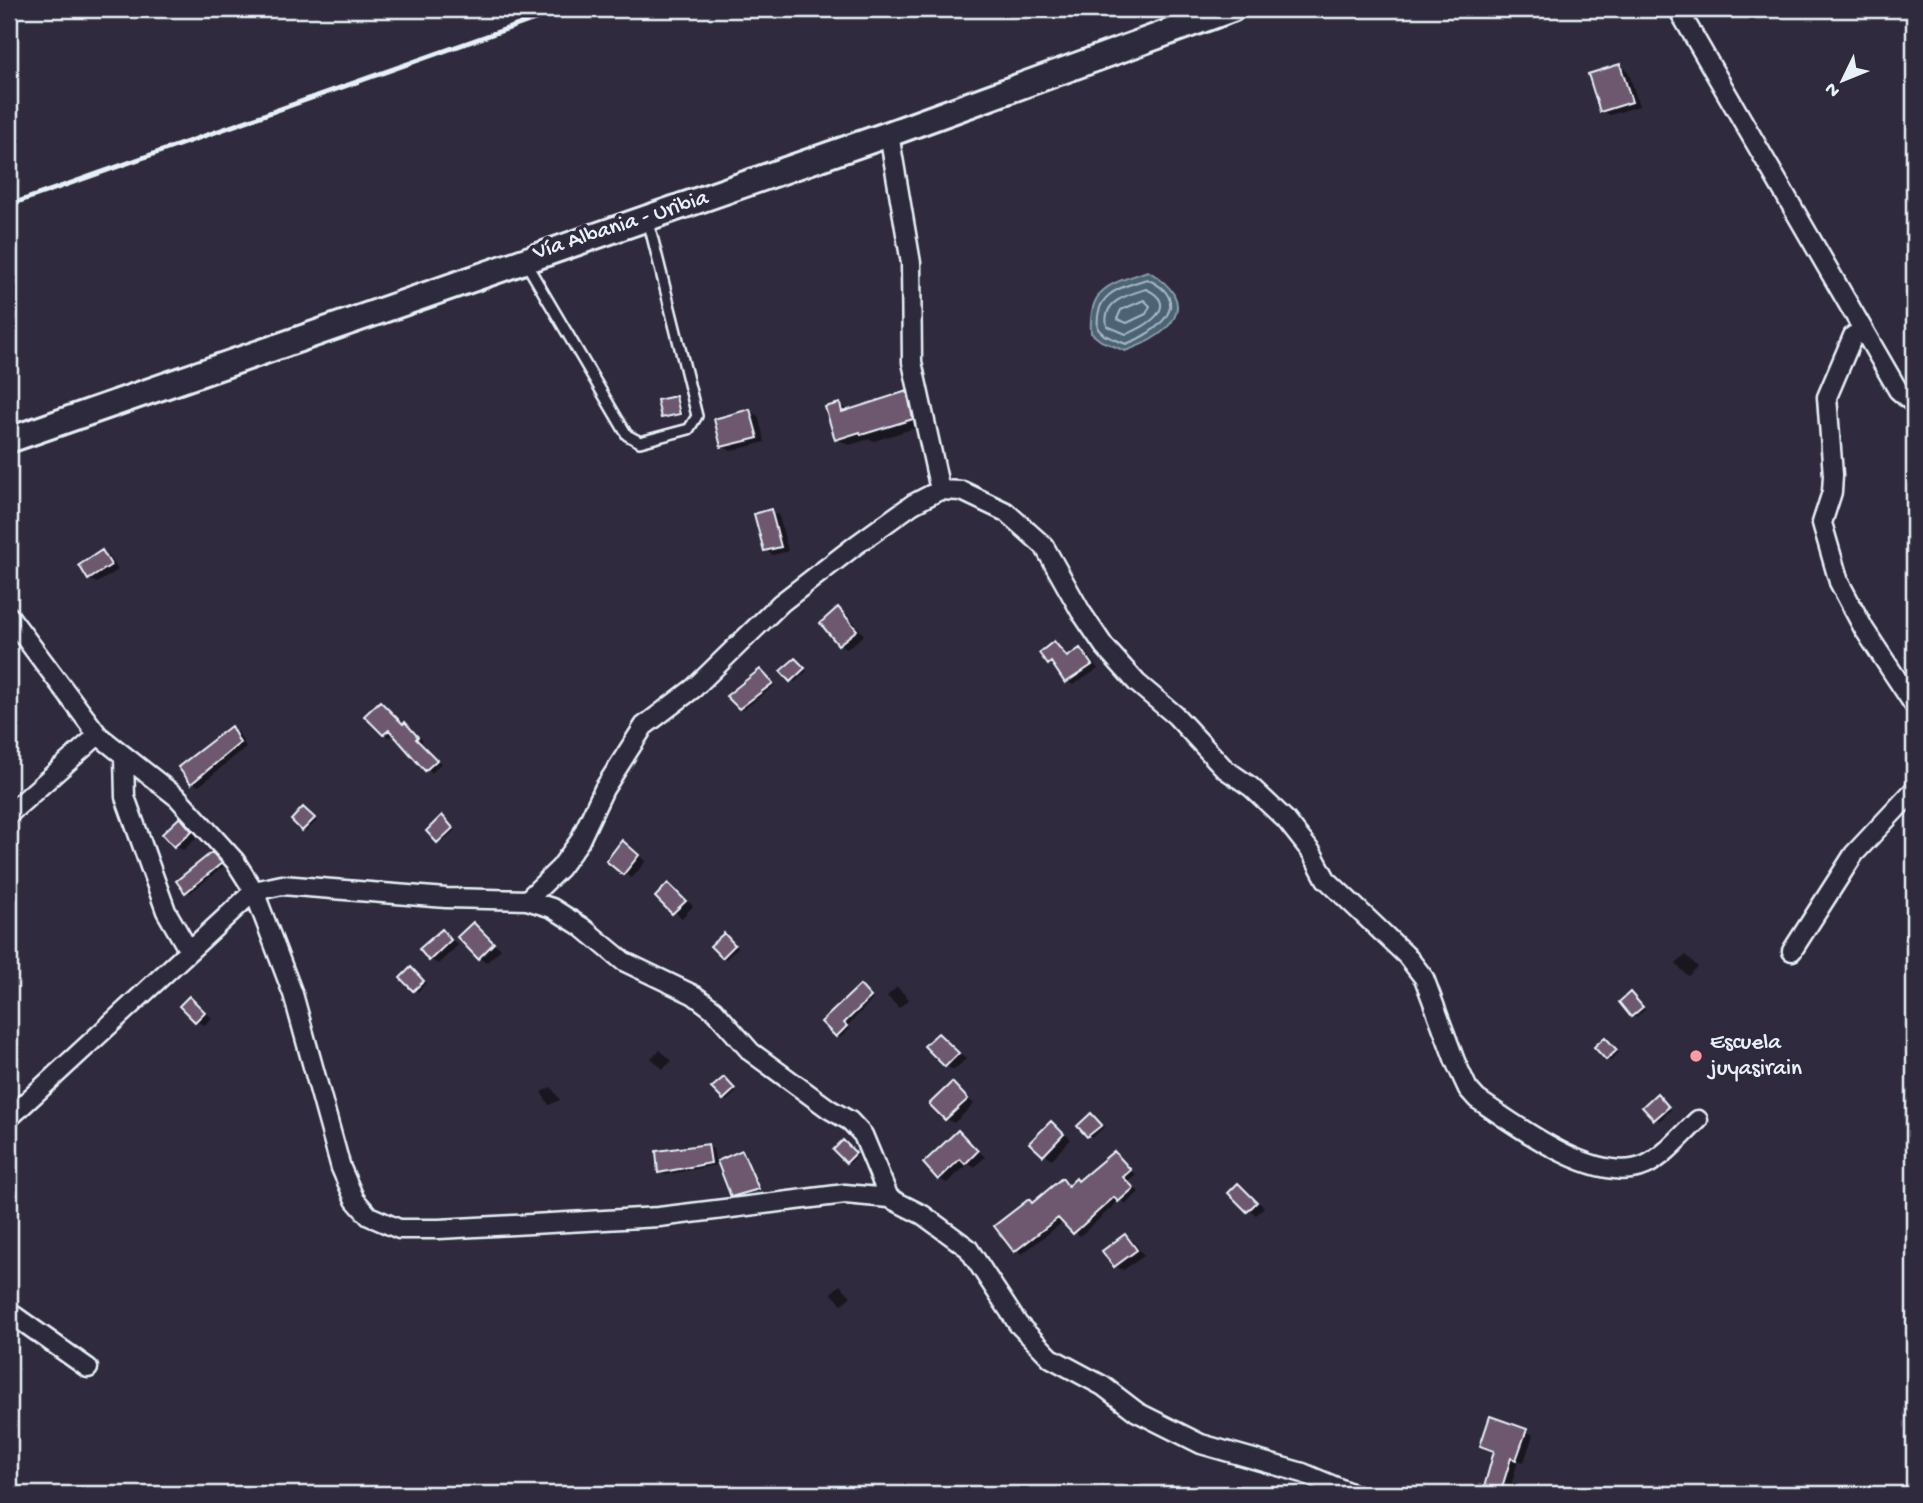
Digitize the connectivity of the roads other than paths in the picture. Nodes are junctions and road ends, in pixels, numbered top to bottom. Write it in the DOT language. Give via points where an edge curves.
graph roads {
  1 [pos="1232,9"];
  2 [pos="1678,9"];
  3 [pos="889,134"];
  4 [pos="648,218"];
  5 [pos="524,259"];
  6 [pos="1863,330"];
  7 [pos="1914,404"];
  8 [pos="9,440"];
  9 [pos="940,490"];
  10 [pos="9,616"];
  11 [pos="1914,705"];
  12 [pos="98,735"];
  13 [pos="124,757"];
  14 [pos="1914,790"];
  15 [pos="9,814"];
  16 [pos="254,891"];
  17 [pos="527,900"];
  18 [pos="189,951"];
  19 [pos="1792,951"];
  20 [pos="9,1118"];
  21 [pos="1699,1119"];
  22 [pos="889,1198"];
  23 [pos="9,1312"];
  24 [pos="88,1368"];
  25 [pos="1353,1494"];
  1 -- 3 [label="main road, Vía Albania - Uribia"];
  2 -- 6 [label="street"];
  3 -- 4 [label="main road, Vía Albania - Uribia"];
  3 -- 9 [label="street" via="911,263 912,362"];
  4 -- 5 [label="main road, Vía Albania - Uribia"];
  4 -- 5 [label="lane" via="697,416 690,429 640,442 626,435"];
  5 -- 8 [label="main road, Vía Albania - Uribia"];
  6 -- 7 [label="street" via="1898,390"];
  6 -- 11 [label="street" via="1853,336 1827,397 1833,475 1822,523 1839,582"];
  9 -- 17 [label="street" via="894,518 781,603 694,688 644,726 604,789 579,842 561,868"];
  9 -- 21 [label="street" via="962,491 1006,512 1044,546 1081,611 1129,674 1225,769 1286,820 1326,878 1406,956 1424,978 1455,1061 1477,1099 1560,1150 1614,1170 1627,1171 1654,1160"];
  10 -- 12 [label="street"];
  12 -- 13 [label="street"];
  12 -- 15 [label="street"];
  13 -- 16 [label="street" via="178,798 236,861"];
  13 -- 18 [label="street" via="125,797 166,911"];
  14 -- 19 [label="street" via="1854,853"];
  16 -- 17 [label="street" via="282,885"];
  16 -- 18 [label="street"];
  16 -- 22 [label="street" via="293,994 341,1168 355,1200 369,1216 399,1229 439,1229 659,1217 845,1194"];
  17 -- 22 [label="street" via="552,908 582,927 623,961 694,995 714,1010 751,1052 850,1121 863,1135"];
  18 -- 20 [label="street"];
  22 -- 25 [label="street" via="923,1215 968,1248 1018,1324 1051,1358 1137,1412 1201,1444 1303,1473"];
  23 -- 24 [label="street"];
}
